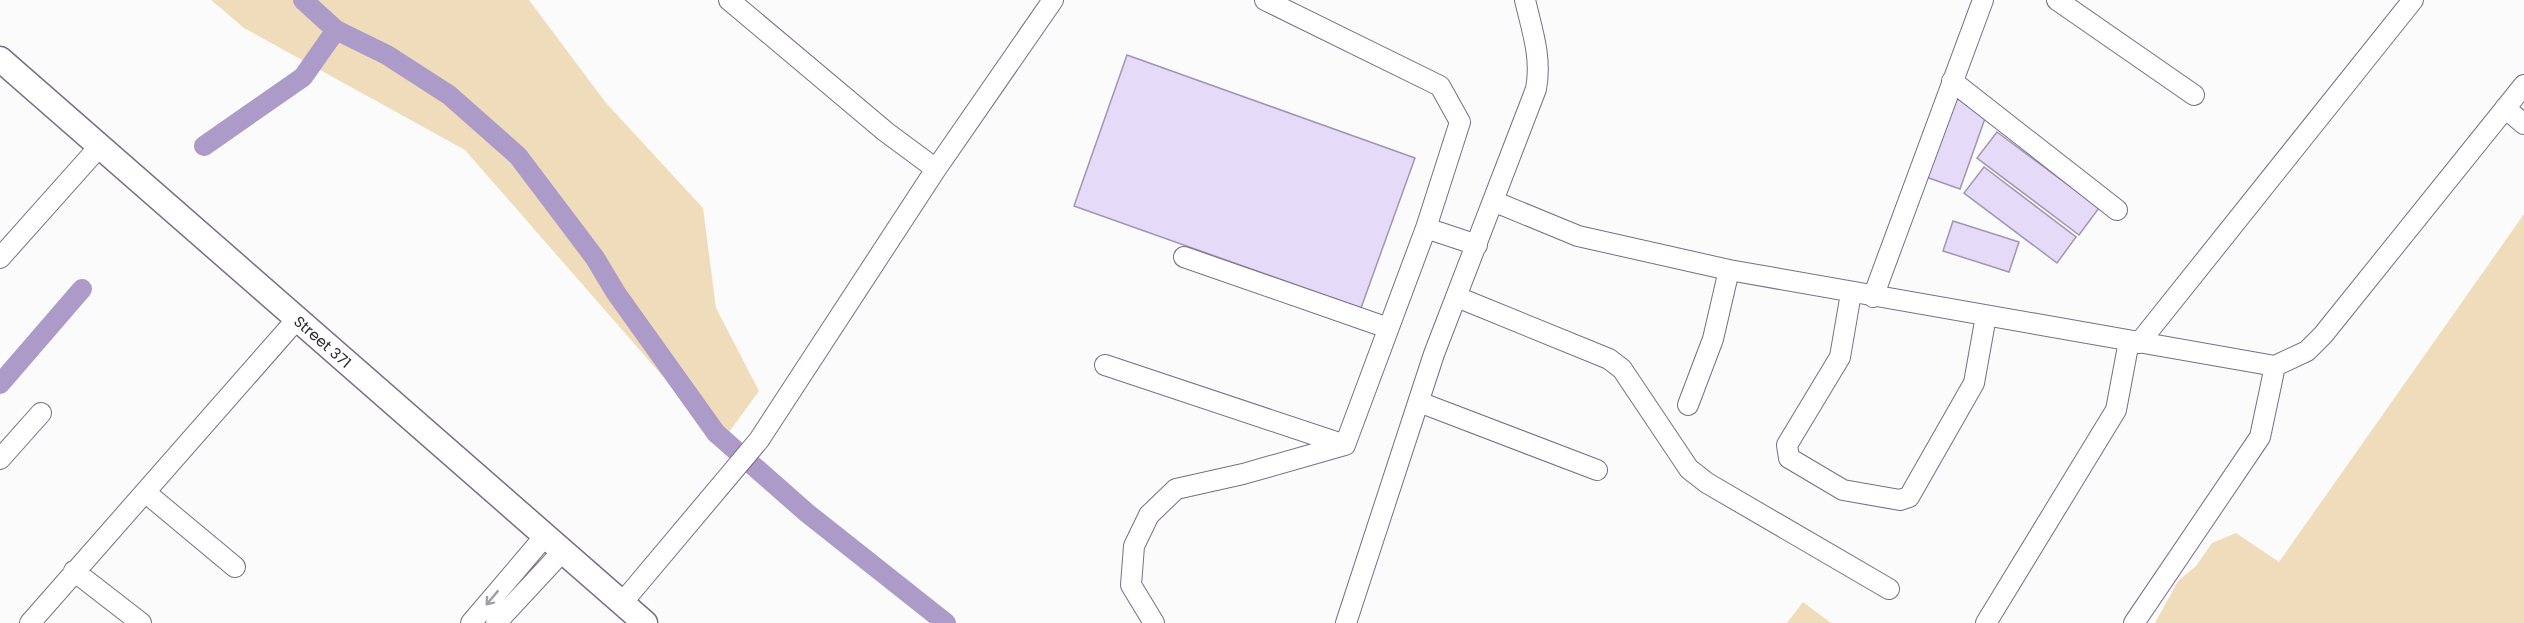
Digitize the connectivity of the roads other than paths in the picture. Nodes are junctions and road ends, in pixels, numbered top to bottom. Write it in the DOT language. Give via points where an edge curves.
graph roads {
  1 [pos="729,0"];
  2 [pos="1053,0"];
  3 [pos="1265,0"];
  4 [pos="1525,0"];
  5 [pos="1983,0"];
  6 [pos="2057,0"];
  7 [pos="2413,0"];
  8 [pos="0,59"];
  9 [pos="1952,81"];
  10 [pos="2524,85"];
  11 [pos="2194,95"];
  12 [pos="2505,108"];
  13 [pos="2524,124"];
  14 [pos="99,147"];
  15 [pos="936,169"];
  16 [pos="1493,201"];
  17 [pos="2117,210"];
  18 [pos="1426,228"];
  19 [pos="1477,245"];
  20 [pos="1184,257"];
  21 [pos="0,258"];
  22 [pos="1729,270"];
  23 [pos="1851,293"];
  24 [pos="1456,297"];
  25 [pos="1873,297"];
  26 [pos="1986,316"];
  27 [pos="297,319"];
  28 [pos="1388,328"];
  29 [pos="2134,342"];
  30 [pos="1105,365"];
  31 [pos="2275,366"];
  32 [pos="1419,402"];
  33 [pos="1688,405"];
  34 [pos="41,413"];
  35 [pos="1345,445"];
  36 [pos="0,459"];
  37 [pos="1597,470"];
  38 [pos="145,492"];
  39 [pos="554,544"];
  40 [pos="235,567"];
  41 [pos="74,571"];
  42 [pos="1889,589"];
  43 [pos="622,603"];
  44 [pos="30,623"];
  45 [pos="141,623"];
  46 [pos="471,623"];
  47 [pos="496,623"];
  48 [pos="645,623"];
  49 [pos="1154,623"];
  50 [pos="1346,623"];
  51 [pos="1986,623"];
  52 [pos="2134,623"];
  1 -- 15 [label="street"];
  2 -- 15 [label="street"];
  3 -- 18 [label="street" via="1440,86 1460,122"];
  4 -- 16 [label="street" via="1539,72"];
  5 -- 9 [label="street"];
  6 -- 11 [label="street"];
  7 -- 29 [label="street"];
  8 -- 14 [label="main road, Street 371"];
  9 -- 17 [label="street"];
  9 -- 25 [label="street"];
  10 -- 12 [label="street"];
  12 -- 13 [label="street"];
  12 -- 31 [label="street" via="2323,335 2307,351"];
  14 -- 21 [label="street"];
  14 -- 27 [label="main road, Street 371"];
  15 -- 43 [label="street" via="759,440"];
  16 -- 19 [label="street"];
  16 -- 22 [label="street" via="1578,236"];
  18 -- 19 [label="street"];
  18 -- 28 [label="street"];
  19 -- 24 [label="street"];
  20 -- 28 [label="street"];
  22 -- 23 [label="street"];
  22 -- 33 [label="street" via="1713,339"];
  23 -- 25 [label="street"];
  23 -- 26 [label="street" via="1840,357 1787,446 1790,458 1843,490 1900,500 1909,497 1974,383"];
  24 -- 32 [label="street"];
  24 -- 42 [label="street" via="1609,359 1622,369 1689,469"];
  25 -- 26 [label="street"];
  26 -- 29 [label="street"];
  27 -- 38 [label="street"];
  27 -- 39 [label="main road, Street 371"];
  28 -- 35 [label="street"];
  29 -- 31 [label="street"];
  29 -- 51 [label="street" via="2116,410"];
  30 -- 35 [label="street"];
  31 -- 52 [label="street" via="2260,437"];
  32 -- 37 [label="street"];
  32 -- 50 [label="street"];
  34 -- 36 [label="street"];
  35 -- 49 [label="street" via="1176,489 1149,515 1134,546 1131,585"];
  38 -- 40 [label="street"];
  38 -- 41 [label="street"];
  39 -- 43 [label="main road, Street 371"];
  39 -- 46 [label="street, one-way"];
  39 -- 47 [label="street"];
  41 -- 44 [label="street"];
  41 -- 45 [label="street"];
  43 -- 48 [label="main road, Street 371"];
}
